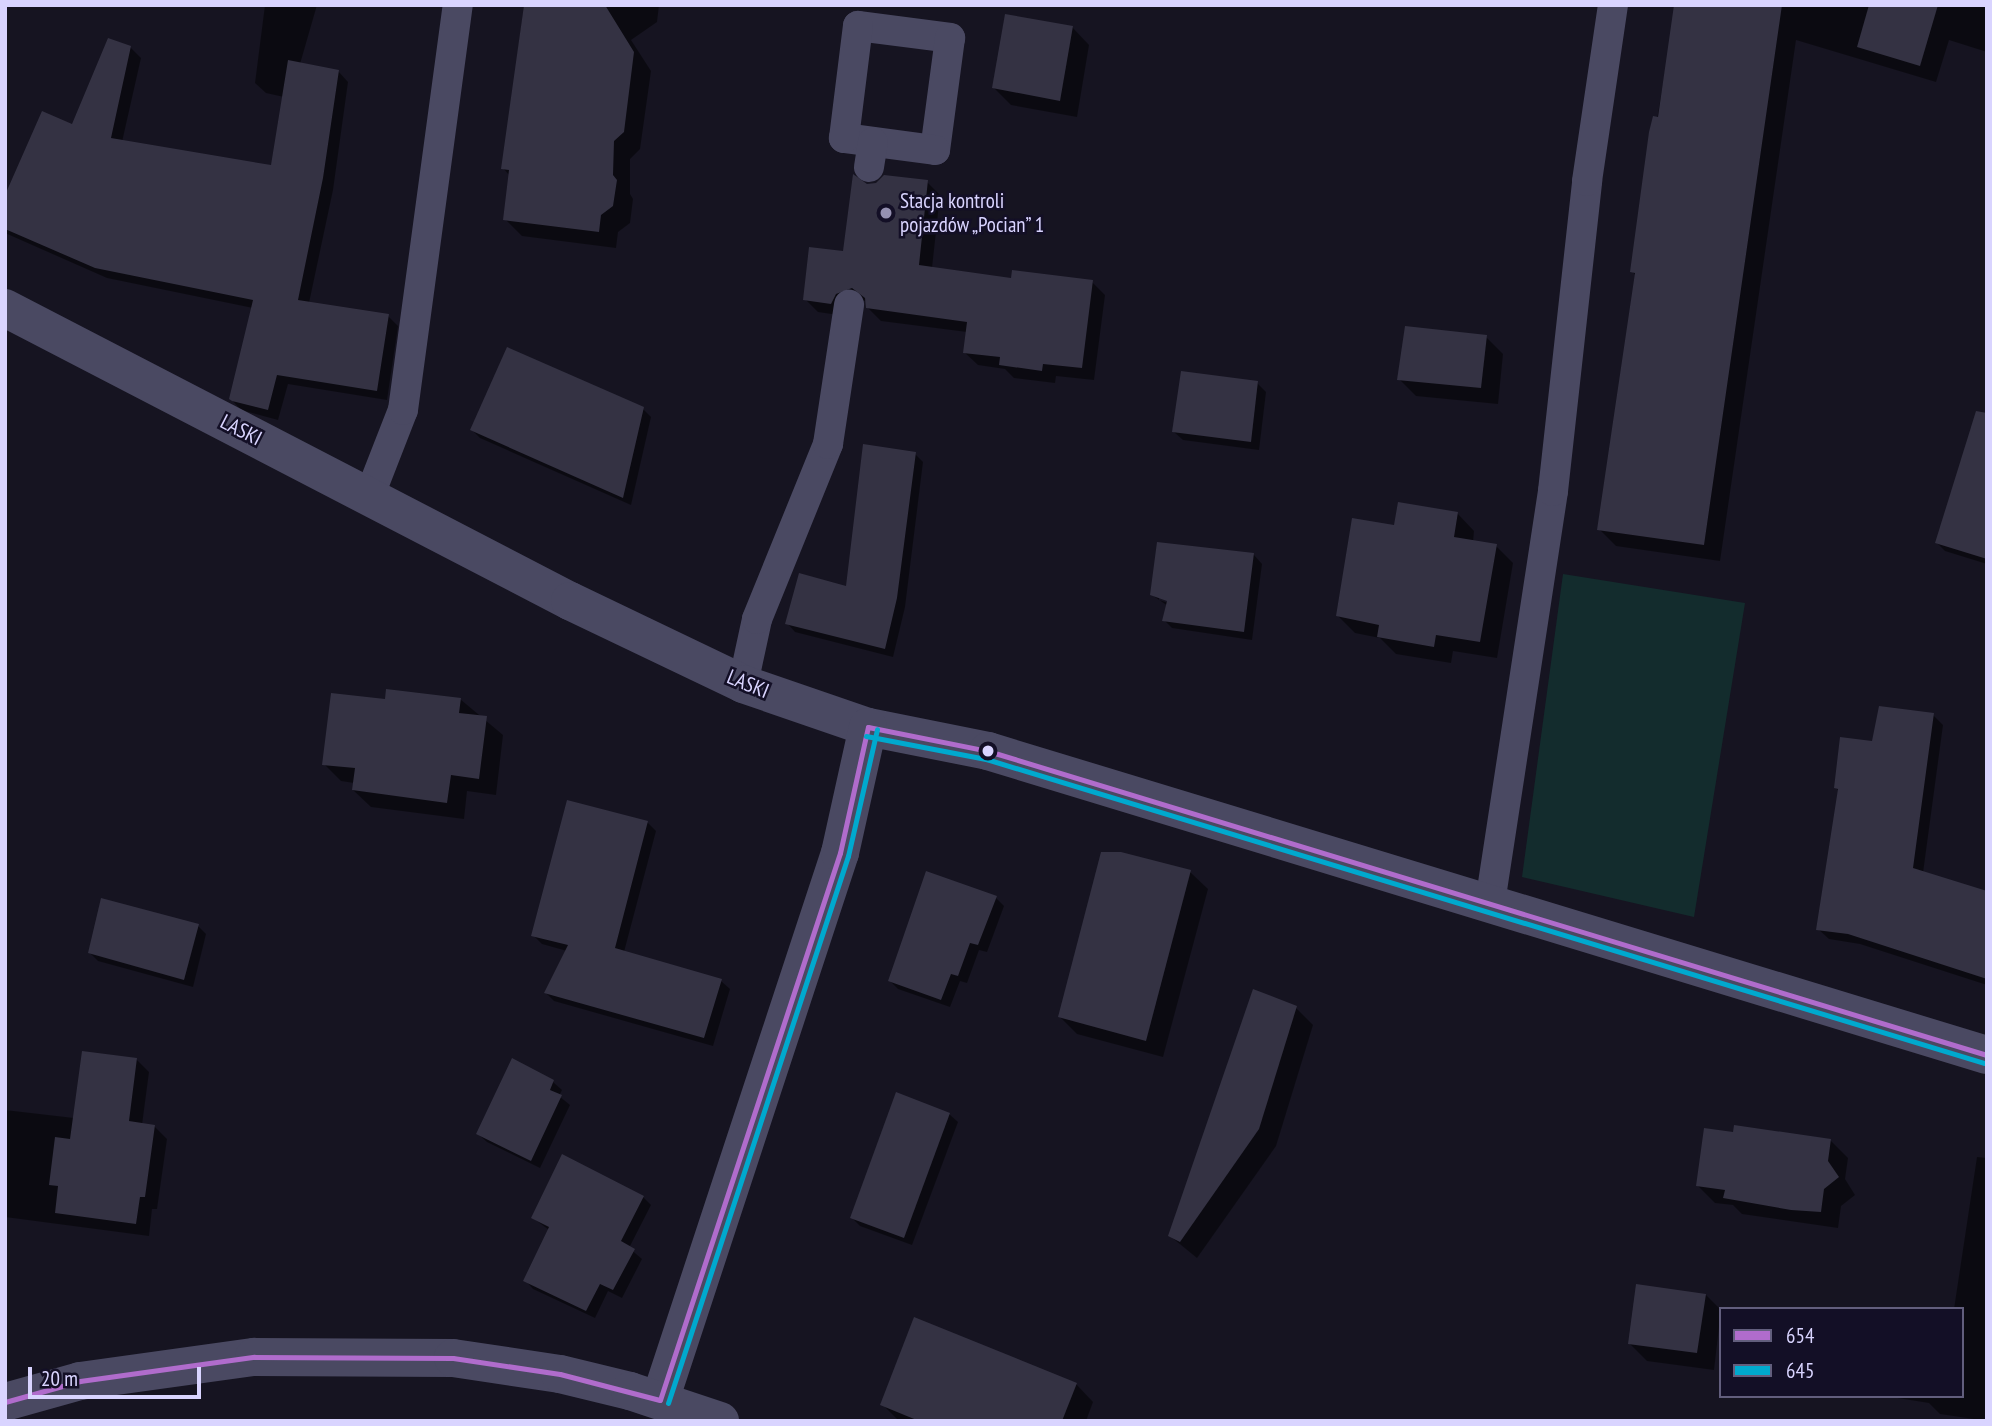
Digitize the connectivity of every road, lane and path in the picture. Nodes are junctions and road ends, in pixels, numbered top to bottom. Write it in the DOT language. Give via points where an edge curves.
graph roads {
  1 [pos="458,5"];
  2 [pos="1613,5"];
  3 [pos="871,154"];
  4 [pos="849,305"];
  5 [pos="5,308"];
  6 [pos="369,497"];
  7 [pos="743,684"];
  8 [pos="868,727"];
  9 [pos="1490,903"];
  10 [pos="1987,1055"];
  11 [pos="660,1401"];
  12 [pos="5,1402"];
  13 [pos="720,1421"];
  1 -- 6 [label="lane" via="403,410"];
  2 -- 9 [label="lane" via="1587,181 1553,491"];
  3 -- 3 [label="lane" via="935,150 950,38 858,26 844,138"];
  4 -- 7 [label="lane" via="828,443 757,619"];
  5 -- 6 [label="street, LASKI"];
  6 -- 7 [label="street, LASKI"];
  7 -- 8 [label="street, LASKI"];
  8 -- 9 [label="street, LASKI" via="988,751"];
  8 -- 11 [label="street" via="840,853"];
  9 -- 10 [label="street, LASKI"];
  11 -- 12 [label="street" via="559,1374 453,1358 254,1357 80,1381"];
  11 -- 13 [label="street"];
}
